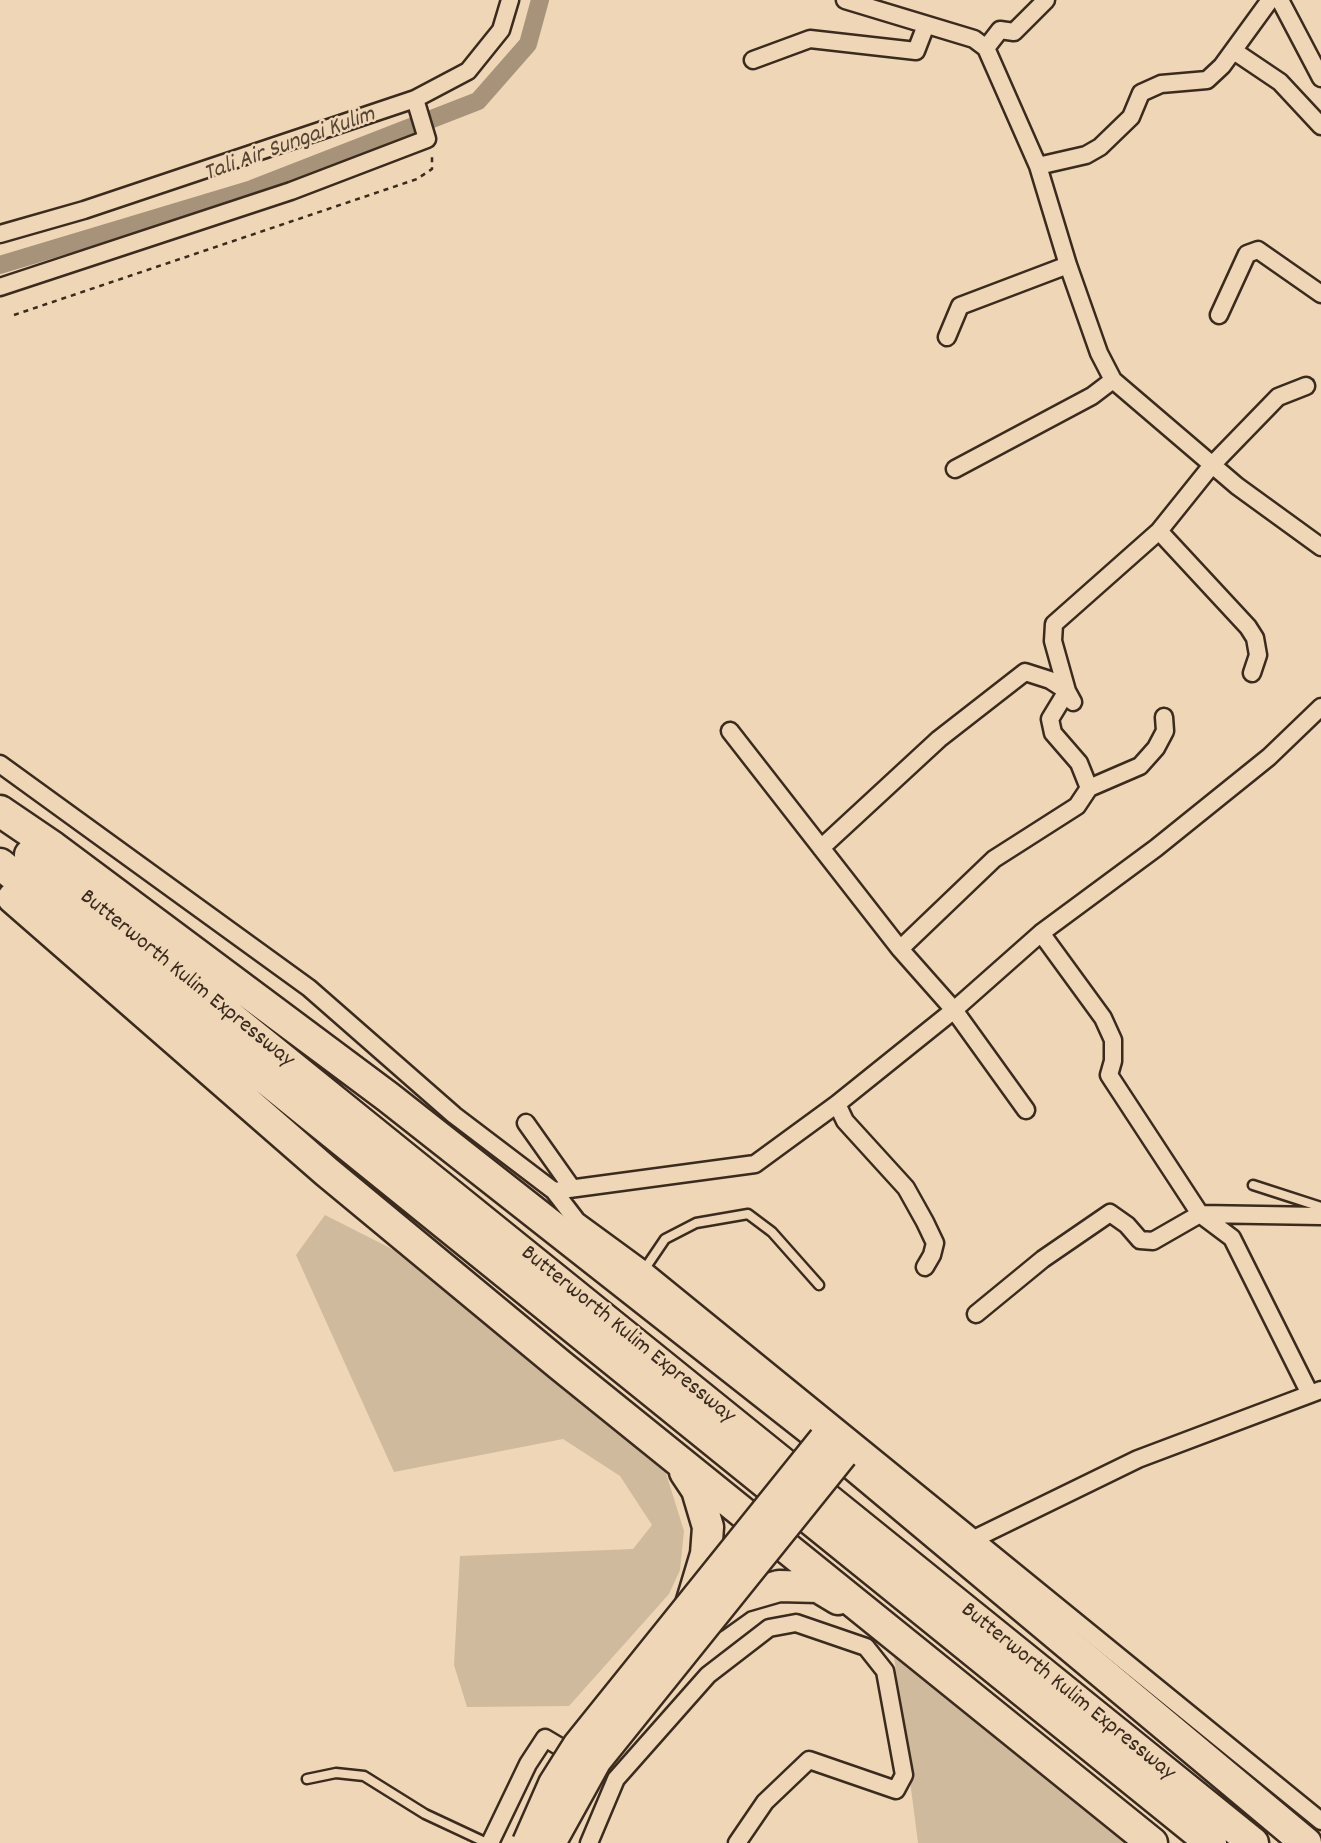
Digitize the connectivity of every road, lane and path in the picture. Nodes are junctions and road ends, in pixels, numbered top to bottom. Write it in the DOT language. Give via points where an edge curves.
graph roads {
  1 [pos="510,0"];
  2 [pos="845,0"];
  3 [pos="1046,0"];
  4 [pos="1270,0"];
  5 [pos="1280,0"];
  6 [pos="926,25"];
  7 [pos="986,48"];
  8 [pos="1234,51"];
  9 [pos="753,60"];
  10 [pos="1321,78"];
  11 [pos="416,104"];
  12 [pos="1321,126"];
  13 [pos="426,137"];
  14 [pos="1038,166"];
  15 [pos="0,234"];
  16 [pos="1068,265"];
  17 [pos="0,287"];
  18 [pos="1321,294"];
  19 [pos="14,315"];
  20 [pos="1219,315"];
  21 [pos="947,337"];
  22 [pos="1112,380"];
  23 [pos="1306,386"];
  24 [pos="1212,466"];
  25 [pos="955,469"];
  26 [pos="1159,531"];
  27 [pos="1321,547"];
  28 [pos="1252,673"];
  29 [pos="1070,696"];
  30 [pos="1321,707"];
  31 [pos="1164,717"];
  32 [pos="730,731"];
  33 [pos="0,764"];
  34 [pos="1088,788"];
  35 [pos="0,811"];
  36 [pos="0,830"];
  37 [pos="821,848"];
  38 [pos="0,864"];
  39 [pos="0,887"];
  40 [pos="1041,933"];
  41 [pos="900,949"];
  42 [pos="954,1010"];
  43 [pos="837,1104"];
  44 [pos="1026,1110"];
  45 [pos="526,1123"];
  46 [pos="1253,1185"];
  47 [pos="572,1188"];
  48 [pos="554,1191"];
  49 [pos="1321,1207"];
  50 [pos="1200,1214"];
  51 [pos="1321,1216"];
  52 [pos="925,1267"];
  53 [pos="643,1270"];
  54 [pos="819,1285"];
  55 [pos="976,1314"];
  56 [pos="1315,1392"];
  57 [pos="833,1447"];
  58 [pos="675,1458"];
  59 [pos="765,1531"];
  60 [pos="974,1539"];
  61 [pos="700,1612"];
  62 [pos="890,1630"];
  63 [pos="307,1779"];
  64 [pos="616,1779"];
  65 [pos="1321,1821"];
  66 [pos="488,1843"];
  67 [pos="528,1843"];
  68 [pos="550,1843"];
  69 [pos="589,1843"];
  70 [pos="737,1843"];
  71 [pos="1152,1843"];
  72 [pos="1211,1843"];
  73 [pos="1253,1843"];
  74 [pos="1306,1843"];
  1 -- 11 [label="street" via="501,30 468,71"];
  2 -- 6 [label="street"];
  3 -- 7 [label="street" via="1014,32 1000,30"];
  4 -- 8 [label="street"];
  5 -- 10 [label="street"];
  6 -- 7 [label="street" via="974,39"];
  6 -- 9 [label="street" via="916,51 810,39"];
  7 -- 14 [label="street"];
  8 -- 12 [label="street" via="1280,82"];
  8 -- 14 [label="street" via="1207,80 1161,84 1141,93 1130,117 1100,147 1086,155"];
  11 -- 13 [label="street"];
  11 -- 15 [label="street"];
  13 -- 17 [label="street" via="291,191"];
  13 -- 19 [label="path" via="434,163 427,175"];
  14 -- 16 [label="street"];
  16 -- 21 [label="street" via="960,306"];
  16 -- 22 [label="street"];
  18 -- 20 [label="street" via="1258,250 1247,254"];
  22 -- 24 [label="street"];
  22 -- 25 [label="street" via="1092,396"];
  23 -- 24 [label="street" via="1279,397"];
  24 -- 26 [label="street"];
  24 -- 27 [label="street"];
  26 -- 28 [label="street" via="1248,627 1258,655"];
  26 -- 29 [label="street" via="1054,624 1053,641"];
  29 -- 34 [label="street" via="1051,719 1053,733 1079,763"];
  29 -- 37 [label="street" via="1050,680 1026,672 939,739"];
  30 -- 40 [label="street" via="1269,757"];
  31 -- 34 [label="street" via="1165,731 1140,766"];
  32 -- 37 [label="street"];
  33 -- 48 [label="street" via="309,988 454,1115"];
  34 -- 41 [label="street" via="1077,806 994,859"];
  35 -- 57 [label="highway" via="388,1097"];
  36 -- 73 [label="highway, Butterworth Kulim Expressway"];
  37 -- 41 [label="street"];
  38 -- 72 [label="highway, Butterworth Kulim Expressway"];
  39 -- 58 [label="highway" via="327,1172"];
  40 -- 42 [label="street"];
  40 -- 50 [label="street" via="1103,1018 1112,1040 1109,1075"];
  41 -- 42 [label="street"];
  42 -- 43 [label="street"];
  42 -- 44 [label="street"];
  43 -- 47 [label="street" via="755,1164"];
  43 -- 52 [label="street" via="845,1121 906,1188 925,1222 935,1242"];
  45 -- 47 [label="street"];
  46 -- 49 [label="lane"];
  47 -- 48 [label="street"];
  48 -- 53 [label="street" via="577,1221"];
  50 -- 51 [label="street"];
  50 -- 55 [label="street" via="1153,1241 1140,1240 1110,1213 1043,1259"];
  50 -- 56 [label="street" via="1232,1238"];
  53 -- 54 [label="lane" via="665,1239 696,1223 748,1214 772,1232"];
  53 -- 60 [label="street"];
  56 -- 60 [label="street" via="1138,1459"];
  57 -- 59 [label="highway, bridge"];
  57 -- 74 [label="highway"];
  58 -- 59 [label="highway"];
  58 -- 61 [label="highway" via="698,1490 708,1527"];
  59 -- 61 [label="highway, bridge"];
  59 -- 62 [label="highway"];
  60 -- 65 [label="street"];
  61 -- 62 [label="highway, bridge" via="779,1586 818,1587"];
  61 -- 67 [label="highway, bridge" via="578,1746 554,1784"];
  61 -- 68 [label="highway, bridge" via="596,1760"];
  62 -- 71 [label="highway"];
  63 -- 66 [label="lane" via="336,1773 364,1776 425,1814"];
  64 -- 66 [label="street" via="545,1738"];
  64 -- 69 [label="street"];
  64 -- 70 [label="street" via="708,1675 769,1628 796,1623 866,1647 885,1671 904,1775 896,1790 809,1760 765,1802"];
}
